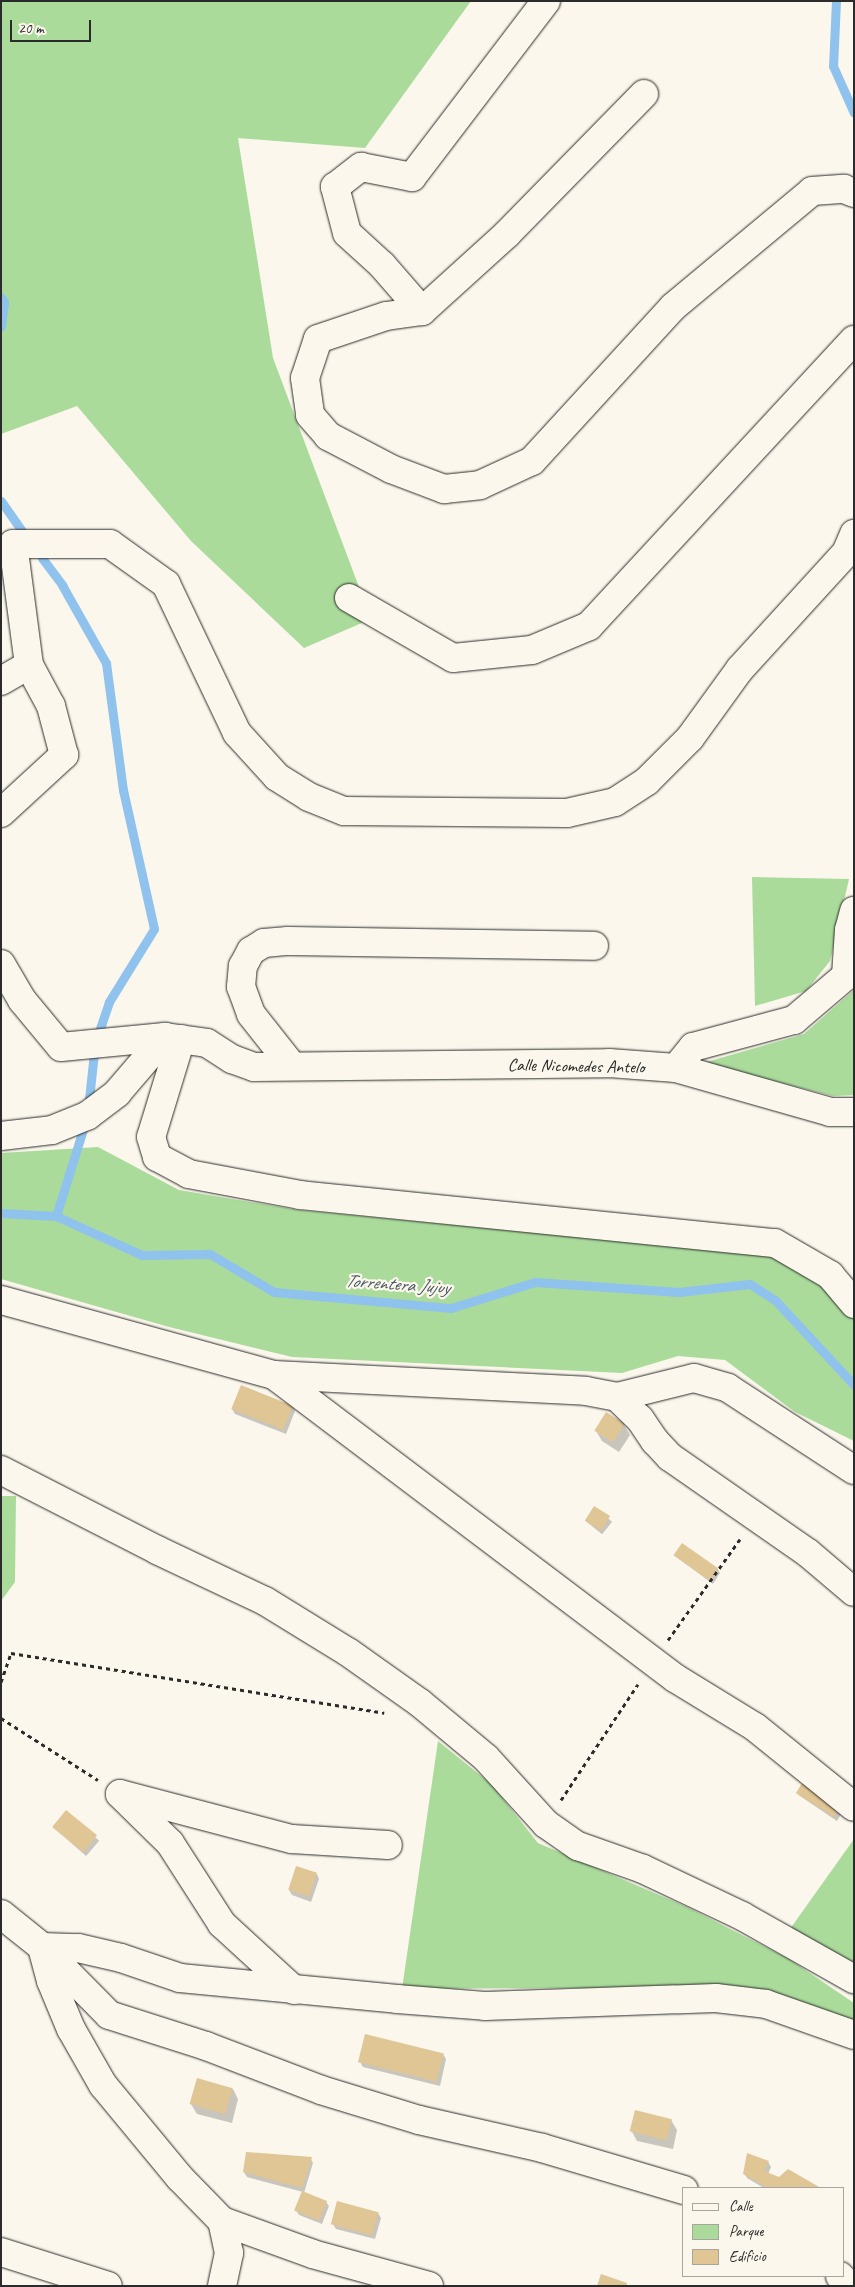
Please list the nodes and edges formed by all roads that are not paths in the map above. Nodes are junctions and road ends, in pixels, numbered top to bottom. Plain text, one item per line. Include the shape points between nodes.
1 (546, 1) edge
2 (644, 94) dead end
3 (854, 193) edge
4 (422, 311) junction
5 (854, 340) edge
6 (851, 550) edge
7 (348, 598) dead end
8 (29, 665) junction
9 (1, 681) edge
10 (1, 813) edge
11 (854, 912) edge
12 (594, 946) dead end
13 (1, 964) edge
14 (850, 972) edge
15 (173, 1038) junction
16 (292, 1066) junction
17 (676, 1068) junction
18 (842, 1112) edge
19 (854, 1128) edge
20 (1, 1136) edge
21 (1, 1300) edge
22 (854, 1304) edge
23 (274, 1375) junction
24 (617, 1397) junction
25 (1, 1470) edge
26 (854, 1470) edge
27 (854, 1592) edge
28 (854, 1807) edge
29 (388, 1845) dead end
30 (1, 1914) edge
31 (42, 1947) junction
32 (854, 1978) edge
33 (294, 1990) junction
34 (854, 2035) edge
35 (682, 2189) edge
36 (222, 2221) junction
37 (1, 2252) edge
38 (108, 2286) edge
39 (222, 2286) edge
40 (429, 2286) edge

1 - 4 street via 412,177 361,167 335,187 347,233 382,265
2 - 4 street via 507,234
3 - 4 street via 844,189 812,191 673,307 532,461 480,485 444,489 391,469 328,436 310,414 305,378 318,339 386,316
5 - 7 street via 589,626 532,650 453,658
6 - 8 street via 740,668 690,738 647,781 615,802 568,813 344,812 309,797 277,776 237,732 166,584 110,544 13,544
8 - 9 street
8 - 10 street via 51,706 64,756
11 - 14 street via 849,930
12 - 16 street via 264,943 251,952 243,966 241,987 251,1014
13 - 15 street, Calle Nicomedes Antelo via 22,1000 62,1047
14 - 17 street via 794,1020 693,1047
15 - 16 street, Calle Nicomedes Antelo via 207,1043 232,1059 254,1067
15 - 20 street via 117,1093 87,1116 52,1130
15 - 22 street via 151,1137 157,1157 189,1174 300,1195 775,1243 830,1275
16 - 17 street, Calle Nicomedes Antelo via 609,1063
17 - 18 street, Calle Nicomedes Antelo
18 - 19 street, Calle Nicomedes Antelo
21 - 23 street
23 - 24 street via 586,1391
23 - 28 street via 675,1678 755,1727
24 - 26 street via 694,1378 728,1388
24 - 27 street via 640,1418 654,1441 670,1457 808,1553
25 - 32 street via 157,1550 265,1600 348,1652 420,1703 486,1758 546,1824 578,1846 643,1869 742,1916
29 - 33 street via 292,1838 120,1794 170,1843 222,1924
30 - 31 street
31 - 33 street via 78,1948 121,1958 180,1978
31 - 35 street via 108,2015 374,2106 542,2148
31 - 36 street via 51,1981 71,2029 103,2085 180,2178
33 - 34 street via 485,2006 716,1998 766,2004
36 - 39 street via 229,2253
36 - 40 street via 313,2254
37 - 38 street

